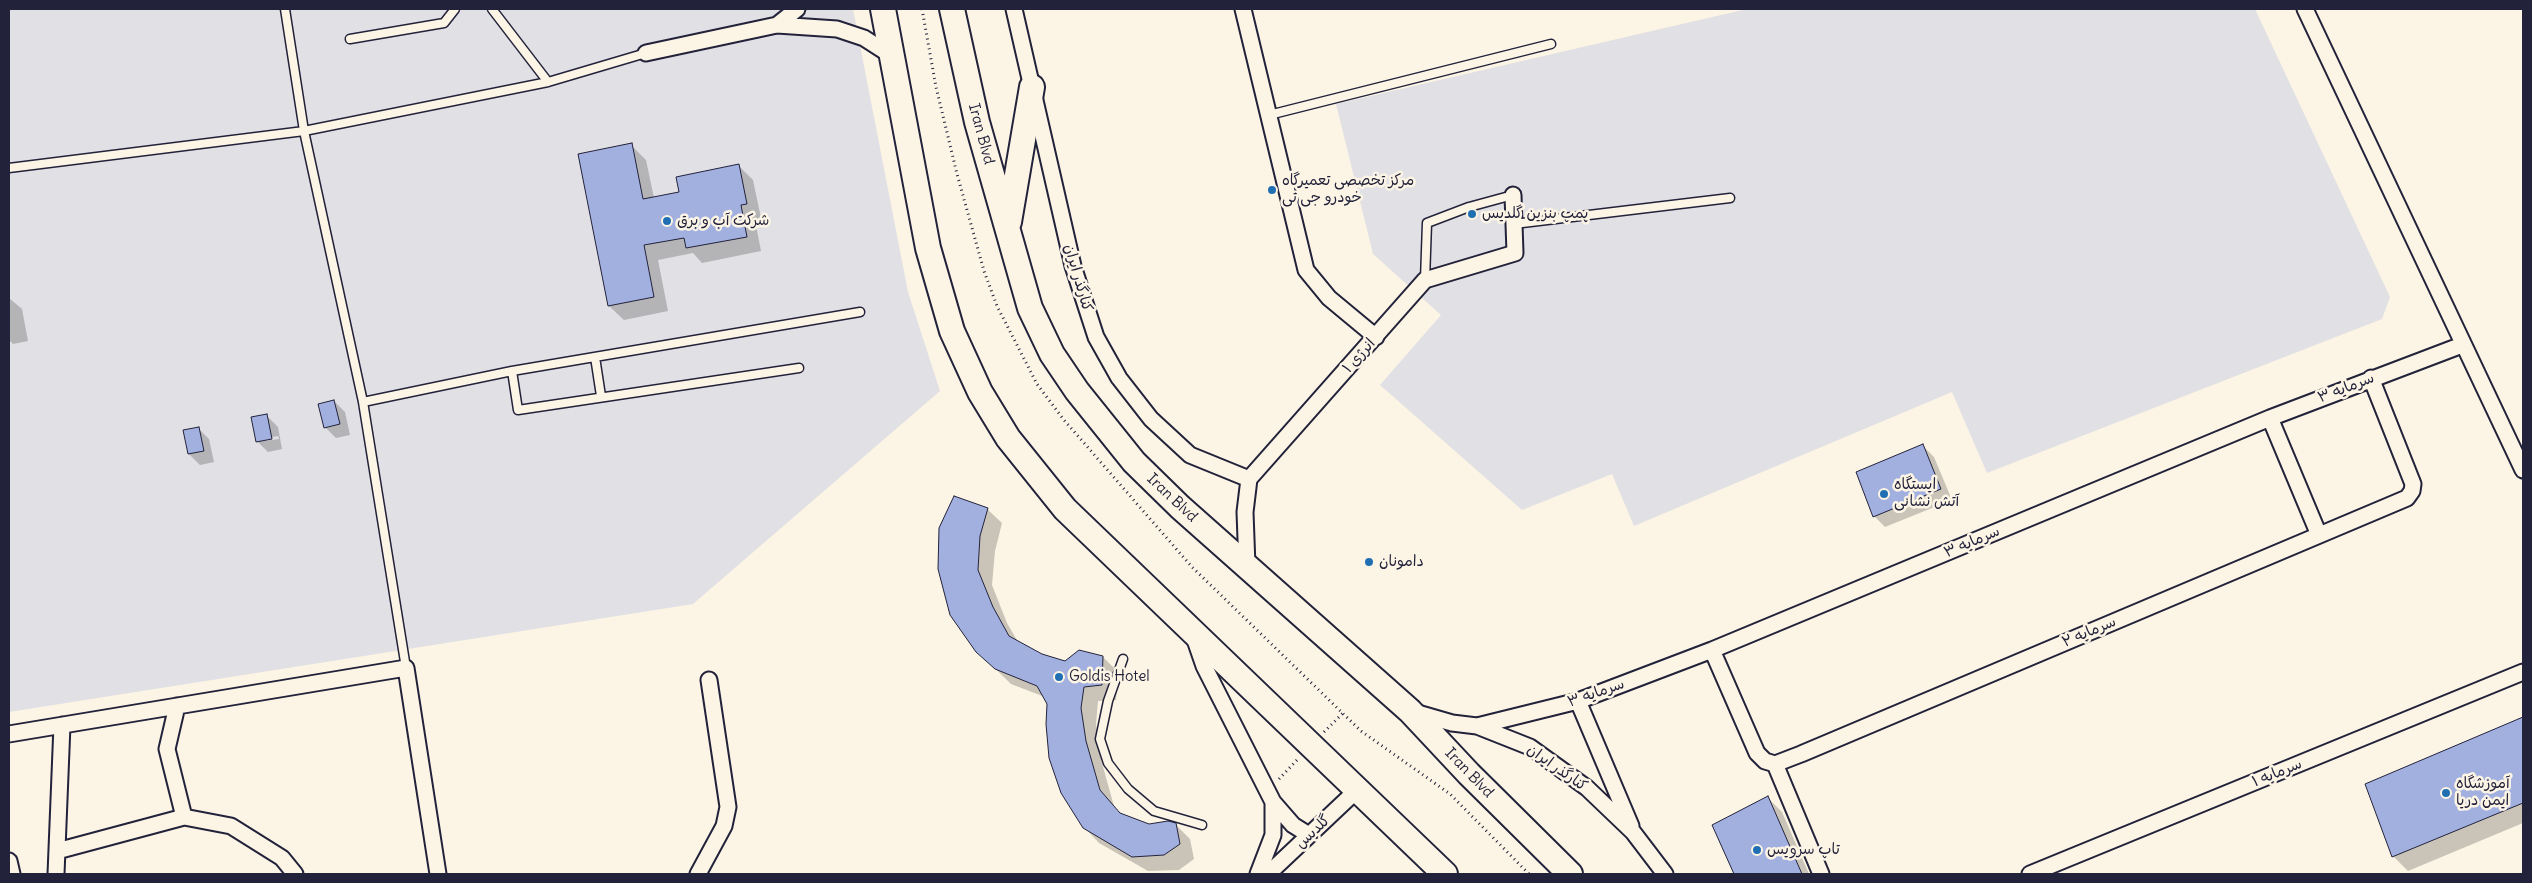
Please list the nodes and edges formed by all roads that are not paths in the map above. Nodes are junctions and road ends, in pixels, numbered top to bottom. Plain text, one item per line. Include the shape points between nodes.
1 (284, 9) edge
2 (455, 9) edge
3 (492, 9) edge
4 (797, 9) edge
5 (883, 9) edge
6 (952, 9) edge
7 (1014, 9) edge
8 (1243, 9) edge
9 (2304, 9) edge
10 (777, 25) junction
11 (350, 39) dead end
12 (1551, 44) dead end
13 (646, 53) joint
14 (892, 56) junction
15 (548, 82) junction
16 (1032, 87) junction
17 (1268, 115) junction
18 (304, 131) junction
19 (9, 168) edge
20 (1513, 195) joint
21 (1730, 198) dead end
22 (1514, 224) junction
23 (1008, 229) junction
24 (1425, 280) junction
25 (860, 312) dead end
26 (1376, 337) junction
27 (2462, 345) junction
28 (595, 357) junction
29 (798, 368) dead end
30 (512, 371) junction
31 (2372, 378) junction
32 (601, 396) junction
33 (363, 402) junction
34 (2270, 418) junction
35 (2523, 470) edge
36 (1249, 479) junction
37 (2319, 535) junction
38 (1247, 566) junction
39 (1191, 629) junction
40 (1712, 650) junction
41 (1123, 659) dead end
42 (406, 668) junction
43 (2523, 672) edge
44 (709, 680) dead end
45 (1578, 701) junction
46 (178, 706) junction
47 (1410, 711) junction
48 (62, 725) junction
49 (1477, 726) junction
50 (9, 734) edge
51 (1775, 764) junction
52 (1358, 790) junction
53 (1273, 802) junction
54 (184, 817) junction
55 (1202, 825) dead end
56 (1634, 832) junction
57 (1309, 835) junction
58 (57, 851) junction
59 (1423, 853) junction
60 (9, 861) edge
61 (12, 874) edge
62 (56, 874) edge
63 (295, 874) edge
64 (438, 874) edge
65 (698, 874) edge
66 (1258, 874) edge
67 (1268, 874) edge
68 (1436, 874) edge
69 (1445, 874) edge
70 (1570, 874) edge
71 (1665, 874) edge
72 (1822, 874) edge
73 (2030, 874) edge

1 - 18 lane
2 - 11 lane via 444,23
3 - 15 lane
4 - 10 street
5 - 14 main road
6 - 23 main road, Iran Blvd via 977,122
7 - 16 street, کنارگذر ایران
8 - 17 street
9 - 27 street
10 - 13 street
10 - 14 street via 836,29 864,38
12 - 17 lane
13 - 15 lane
14 - 39 main road via 928,248 952,331 980,392 1008,438 1065,509
15 - 18 lane
16 - 23 main road
16 - 36 street, کنارگذر ایران via 1073,266 1096,337 1119,378 1151,419 1190,455
17 - 26 street via 1306,270 1329,298
18 - 19 lane
18 - 33 lane
20 - 22 street
20 - 24 lane via 1427,223
21 - 22 lane
22 - 24 street via 1515,253
23 - 38 main road, Iran Blvd via 1030,308 1052,354 1077,391 1134,462
24 - 26 street, انرژی ۱
25 - 28 lane
26 - 36 street, انرژی ۱
27 - 31 street, سرمایه ۳
27 - 35 street
28 - 30 lane
28 - 32 lane
29 - 32 lane
30 - 32 lane via 518,410
30 - 33 lane
31 - 34 street, سرمایه ۳
31 - 37 street, سرمایه ۲ via 2413,484 2412,491 2407,498
33 - 42 lane
34 - 37 street
34 - 40 street, سرمایه ۳
36 - 38 street via 1245,512
37 - 51 street, سرمایه ۲
38 - 47 main road, Iran Blvd
39 - 52 main road
39 - 53 street via 1204,666
40 - 45 street, سرمایه ۳
40 - 51 street via 1751,742 1765,761
41 - 55 lane via 1108,701 1100,739 1108,763 1128,789 1154,811
42 - 46 street
42 - 64 street
43 - 73 street, سرمایه ۱
44 - 65 street via 728,806 724,826
45 - 49 street, سرمایه ۳
45 - 56 street, کنارگذر ایران
46 - 48 street
46 - 54 street via 167,749
47 - 49 street, کنارگذر ایران via 1452,723
47 - 70 main road, Iran Blvd
48 - 50 street
48 - 58 street
49 - 56 street, کنارگذر ایران via 1530,747 1587,788
51 - 72 street
52 - 57 street, گلدیس
52 - 59 main road
53 - 57 street via 1293,825
53 - 66 street via 1273,835
54 - 58 street
54 - 63 street via 231,826 282,858
56 - 71 street, کنارگذر ایران
57 - 67 street, گلدیس
58 - 62 street
59 - 68 street
59 - 69 main road
60 - 61 street

